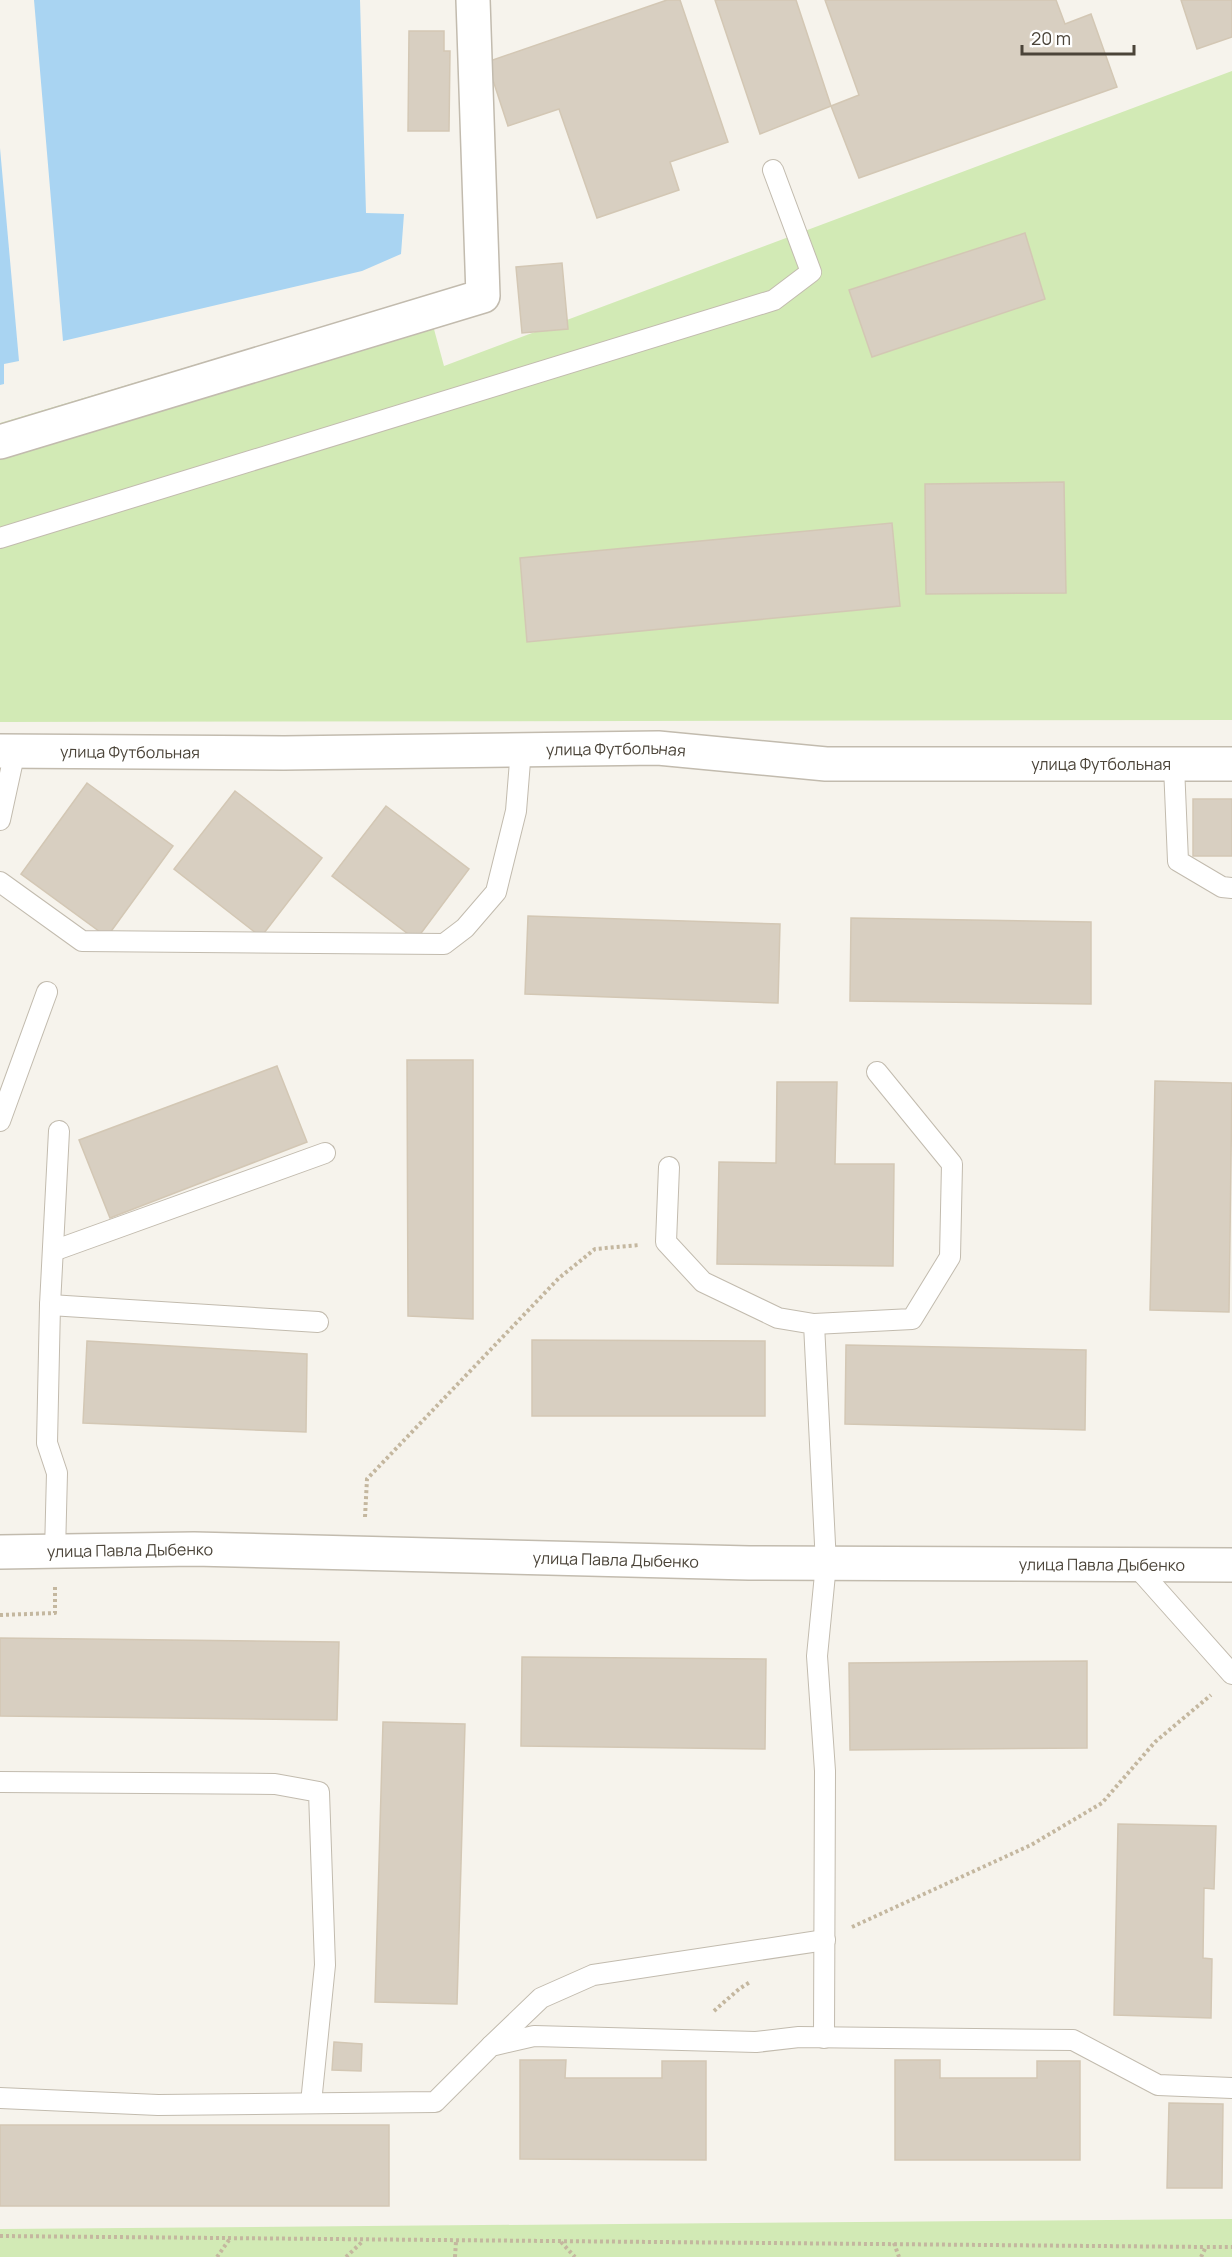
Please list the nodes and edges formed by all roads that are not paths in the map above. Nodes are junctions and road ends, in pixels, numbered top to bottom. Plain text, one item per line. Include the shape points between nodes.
1 (473, 0) edge
2 (773, 170) dead end
3 (0, 442) edge
4 (0, 538) edge
5 (521, 749) junction
6 (7, 751) edge
7 (1232, 764) edge
8 (1174, 766) junction
9 (0, 820) edge
10 (0, 882) edge
11 (1232, 888) edge
12 (47, 992) dead end
13 (877, 1072) dead end
14 (0, 1121) edge
15 (59, 1131) dead end
16 (325, 1153) dead end
17 (669, 1167) dead end
18 (53, 1251) junction
19 (50, 1305) junction
20 (318, 1322) dead end
21 (814, 1324) junction
22 (0, 1552) edge
23 (55, 1552) junction
24 (826, 1564) junction
25 (1135, 1565) junction
26 (1232, 1565) edge
27 (1232, 1674) edge
28 (0, 1782) edge
29 (825, 1940) junction
30 (824, 2038) junction
31 (491, 2046) junction
32 (1232, 2088) edge
33 (0, 2098) edge
34 (311, 2103) junction

1 - 3 street via 483,296
2 - 4 lane via 811,272 774,300
5 - 6 street, улица Футбольная via 284,753
5 - 8 street, улица Футбольная via 658,748 826,764
5 - 10 lane via 516,811 496,892 465,928 444,944 82,941
6 - 9 lane
7 - 8 street, улица Футбольная
8 - 11 lane via 1178,861 1222,887
12 - 14 lane
13 - 21 lane via 952,1164 950,1257 912,1319
15 - 18 lane
16 - 18 lane
17 - 21 lane via 666,1242 703,1282 778,1318
18 - 19 lane
19 - 20 lane
19 - 23 lane via 47,1443 57,1473
21 - 24 lane
22 - 23 street, улица Павла Дыбенко
23 - 24 street, улица Павла Дыбенко via 194,1549
24 - 25 street, улица Павла Дыбенко
24 - 29 lane via 817,1656 825,1771
25 - 26 street, улица Павла Дыбенко
25 - 27 lane
28 - 34 lane via 275,1784 319,1792 325,1965
29 - 30 lane
29 - 31 lane via 593,1975 541,1998
30 - 31 lane via 756,2042 534,2036
30 - 32 lane via 1073,2040 1158,2085
31 - 34 lane via 435,2102
33 - 34 lane via 158,2105

